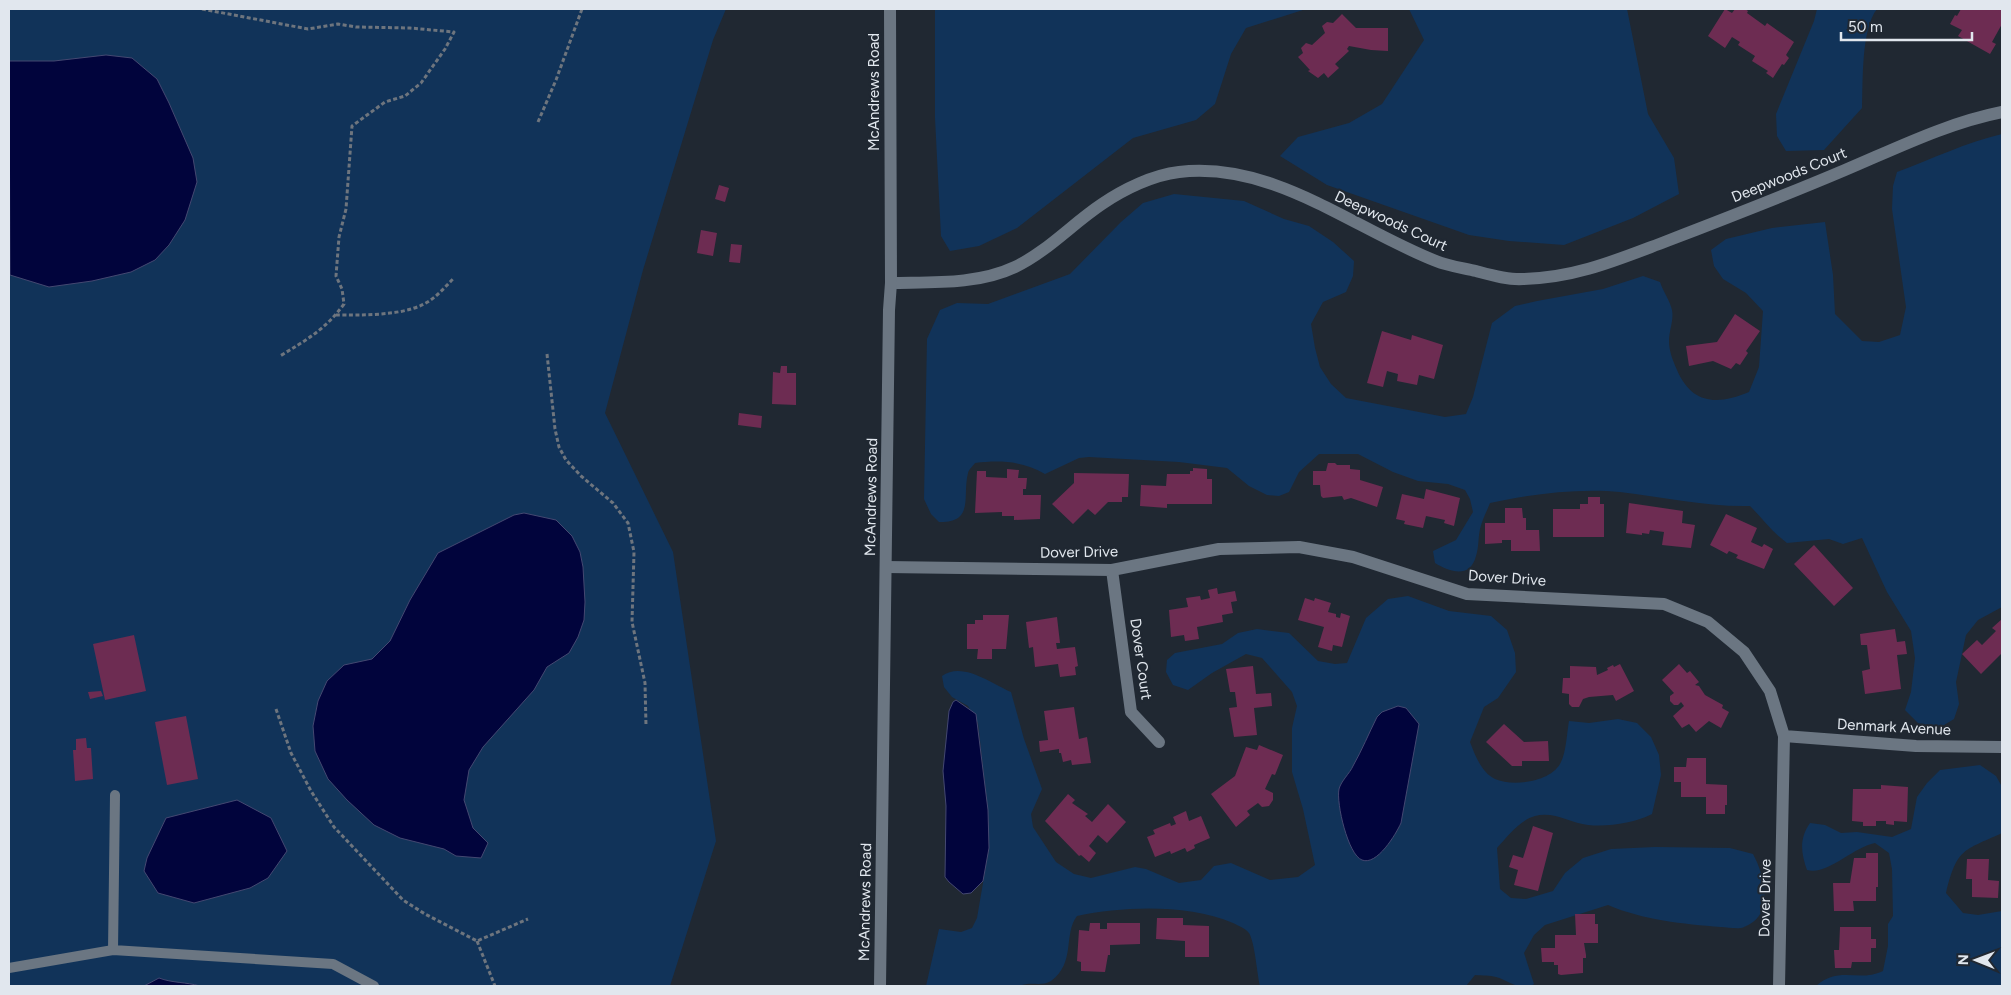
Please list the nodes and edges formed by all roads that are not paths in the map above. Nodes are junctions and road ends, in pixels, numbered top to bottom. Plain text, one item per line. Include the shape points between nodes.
1 (890, 9) edge
2 (2002, 112) edge
3 (891, 283) junction
4 (886, 567) junction
5 (1112, 570) junction
6 (1784, 736) junction
7 (1158, 742) dead end
8 (2002, 748) edge
9 (115, 795) dead end
10 (112, 950) junction
11 (9, 968) edge
12 (374, 986) edge
13 (880, 986) edge
14 (1779, 986) edge

1 - 3 street, McAndrews Road
2 - 3 street, Deepwoods Court via 1942,129 1770,202 1592,269 1557,278 1519,280 1437,262 1294,193 1254,177 1219,171 1177,172 1140,183 1102,204 1059,239 1014,267 977,278
3 - 4 street, McAndrews Road
4 - 5 street, Dover Drive
4 - 13 street, McAndrews Road
5 - 6 street, Dover Drive via 1219,549 1299,547 1353,557 1467,594 1664,604 1708,622 1744,652 1770,691
5 - 7 street, Dover Court via 1131,712
6 - 8 street, Denmark Avenue via 1916,746
6 - 14 street, Dover Drive
9 - 10 lane
10 - 11 lane
10 - 12 lane via 333,964

